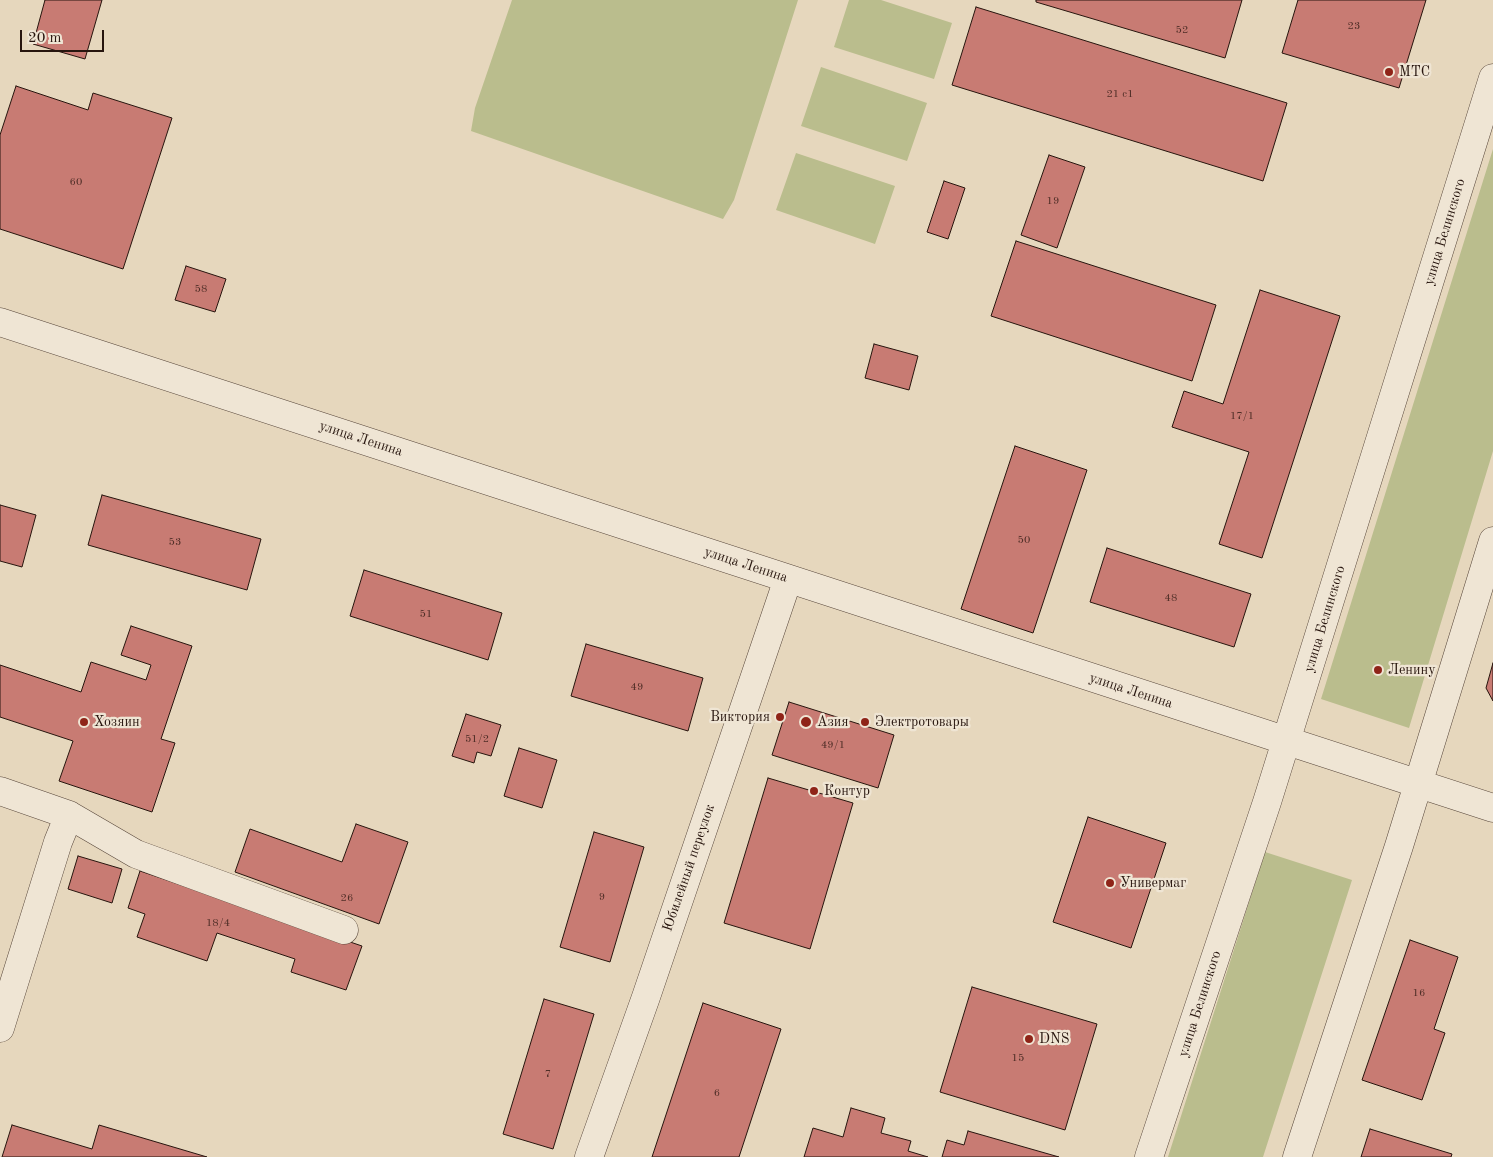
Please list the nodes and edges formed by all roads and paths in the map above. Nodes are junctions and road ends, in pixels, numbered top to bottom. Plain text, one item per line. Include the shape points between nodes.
1 (1493, 78) edge
2 (0, 322) edge
3 (1493, 541) edge
4 (788, 579) junction
5 (1286, 741) junction
6 (1418, 784) junction
7 (0, 790) edge
8 (1493, 808) edge
9 (69, 815) junction
10 (344, 930) dead end
11 (0, 1028) edge
12 (589, 1157) edge
13 (1149, 1157) edge
14 (1297, 1157) edge

1 - 5 street, улица Белинского
2 - 4 street, улица Ленина
3 - 6 street
4 - 5 street, улица Ленина
4 - 12 street, Юбилейный переулок
5 - 6 street, улица Ленина
5 - 13 street, улица Белинского
6 - 8 street, улица Ленина
6 - 14 street
7 - 9 street
9 - 10 street via 136,854
9 - 11 street

